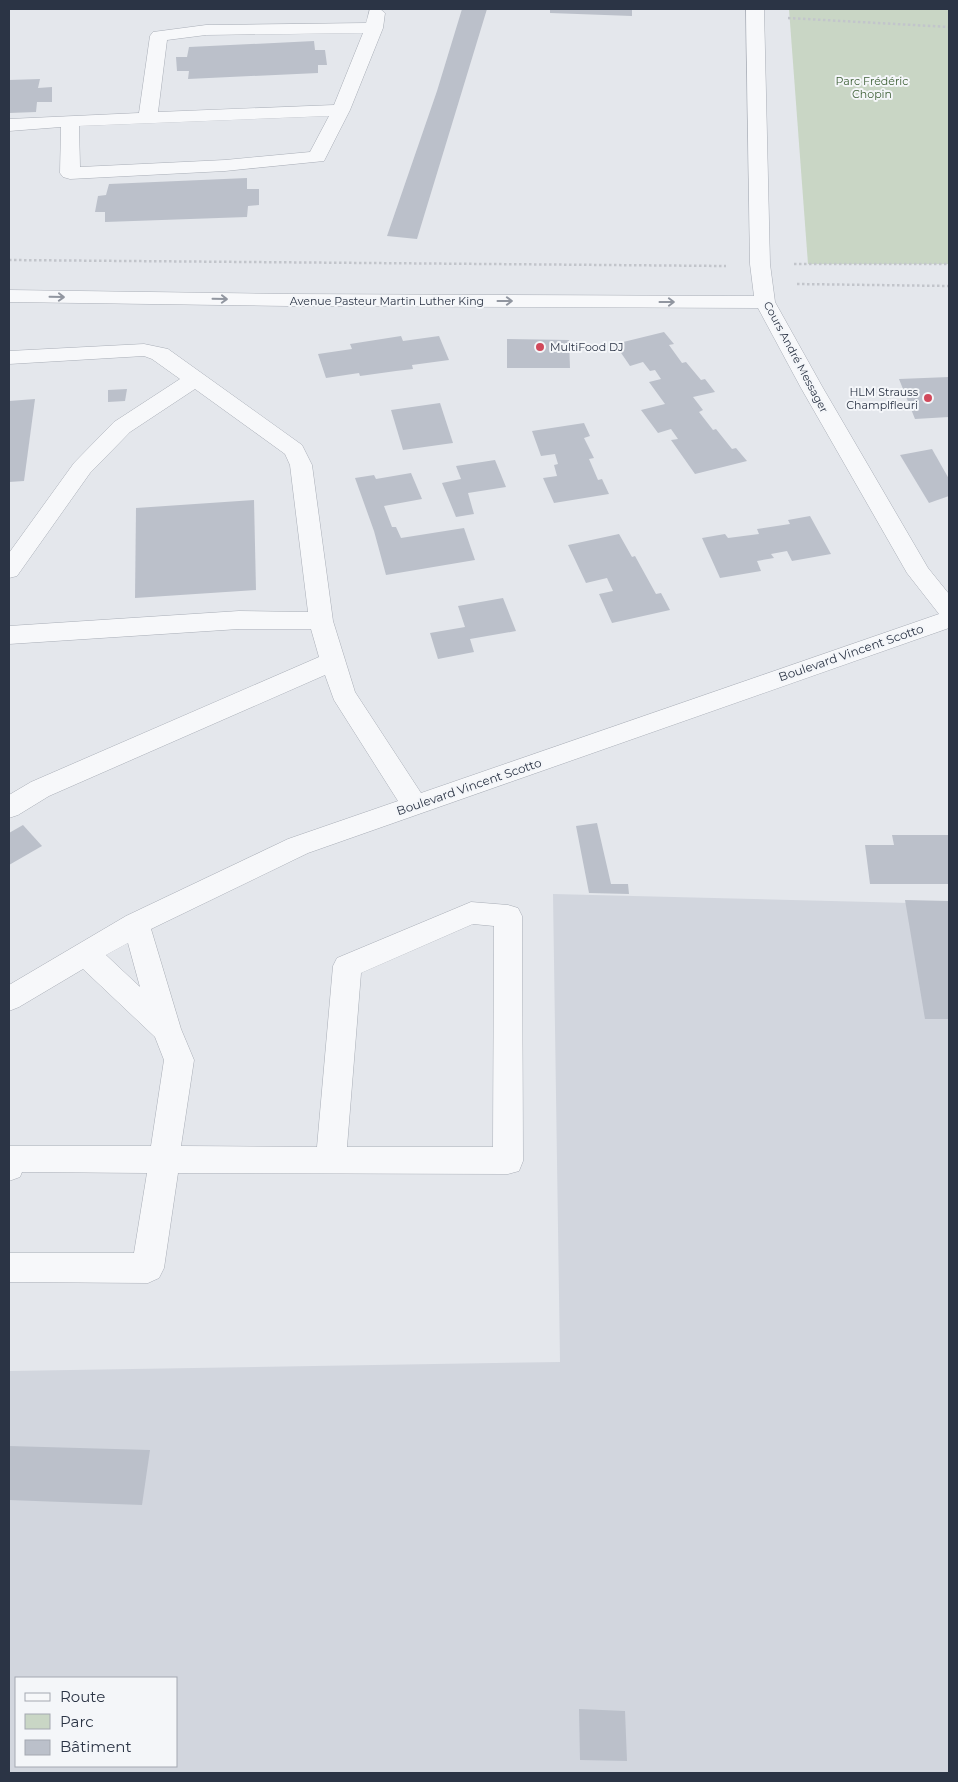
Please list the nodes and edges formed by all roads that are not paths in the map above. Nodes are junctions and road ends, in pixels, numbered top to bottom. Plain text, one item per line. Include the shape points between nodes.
1 (376, 9) edge
2 (755, 13) edge
3 (374, 28) junction
4 (341, 110) junction
5 (148, 118) junction
6 (70, 121) junction
7 (9, 125) edge
8 (9, 296) edge
9 (765, 302) junction
10 (9, 357) edge
11 (195, 379) junction
12 (9, 570) edge
13 (949, 610) edge
14 (949, 619) edge
15 (321, 621) junction
16 (9, 635) edge
17 (333, 661) junction
18 (415, 805) junction
19 (9, 808) edge
20 (136, 924) junction
21 (86, 954) junction
22 (9, 999) edge
23 (167, 1030) junction
24 (164, 1160) junction
25 (331, 1161) junction
26 (9, 1168) edge
27 (9, 1268) edge

1 - 3 street
2 - 9 street, Cours André Messager via 760,264
3 - 4 street
3 - 5 street via 206,30 159,36
4 - 5 street
4 - 6 street via 317,157 200,168 70,173
5 - 6 street
6 - 7 street
8 -> 9 street, Avenue Pasteur Martin Luther King
9 - 13 street, Cours André Messager via 919,573
10 - 11 street via 144,350 160,354
11 - 12 street via 122,427 82,468
11 - 15 street via 294,450 301,465
14 - 18 street, Boulevard Vincent Scotto
15 - 16 street via 239,620
15 - 17 street
17 - 18 street via 343,694
17 - 19 street via 40,789
18 - 20 street, Boulevard Vincent Scotto via 298,846
20 - 21 street, Boulevard Vincent Scotto
20 - 23 street
21 - 22 street, Boulevard Vincent Scotto
21 - 23 street
23 - 24 street via 180,1060
24 - 25 street
24 - 26 street via 10,1160
24 - 27 street via 148,1268
25 - 25 street via 508,1162 508,916 471,913 347,966

